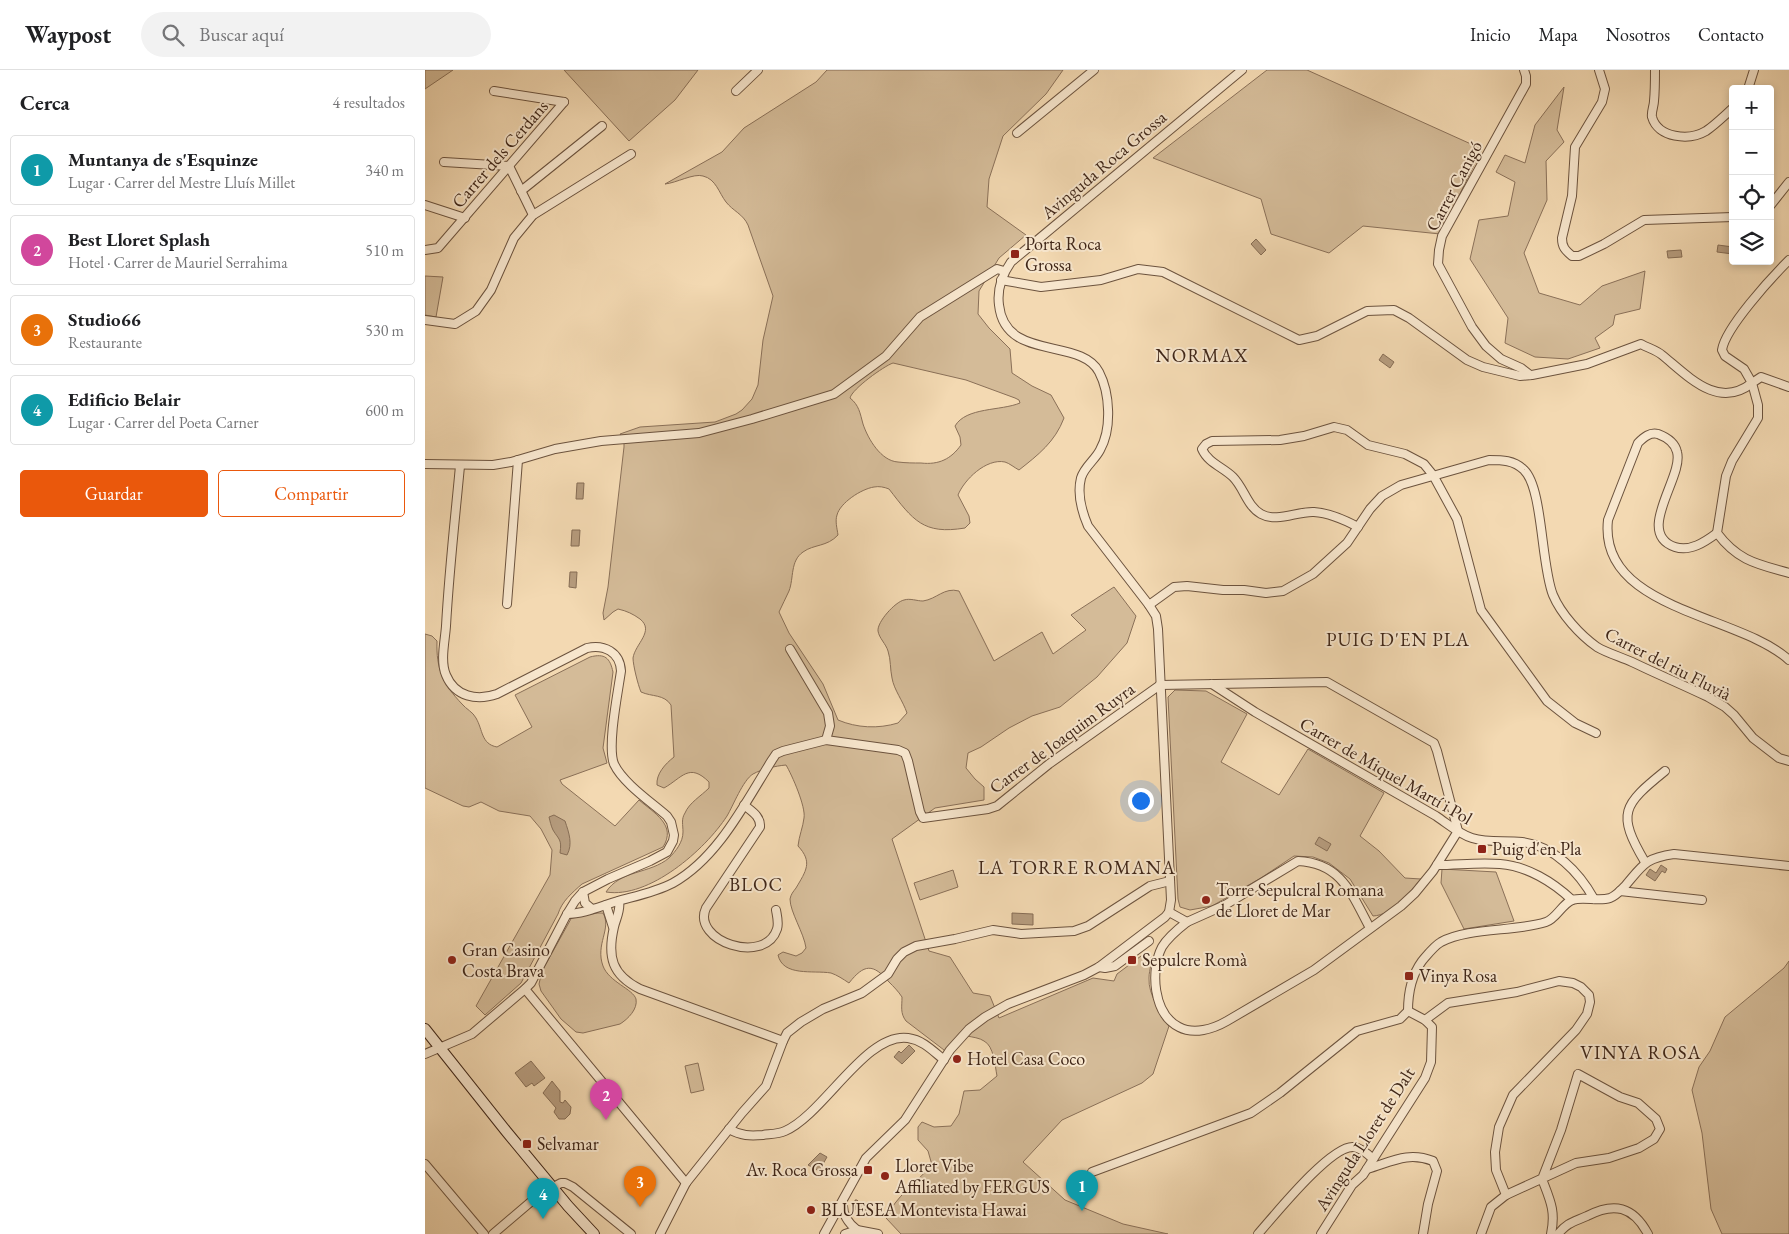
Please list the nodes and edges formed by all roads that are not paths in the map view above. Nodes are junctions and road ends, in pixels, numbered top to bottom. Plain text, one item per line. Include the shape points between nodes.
1 (758, 70) edge
2 (1094, 70) edge
3 (1242, 70) edge
4 (1524, 70) edge
5 (1599, 70) edge
6 (1655, 70) edge
7 (1754, 70) edge
8 (1749, 85) edge
9 (736, 91) dead end
10 (494, 92) dead end
11 (1729, 111) edge
12 (602, 126) dead end
13 (1017, 134) dead end
14 (631, 154) dead end
15 (444, 162) dead end
16 (509, 166) junction
17 (1789, 182) edge
18 (521, 191) junction
19 (1774, 201) edge
20 (425, 205) edge
21 (533, 215) junction
22 (1729, 217) edge
23 (465, 218) junction
24 (425, 250) edge
25 (1789, 260) edge
26 (1004, 271) junction
27 (1001, 280) junction
28 (425, 320) edge
29 (1530, 375) junction
30 (1752, 383) junction
31 (1789, 387) edge
32 (518, 460) junction
33 (425, 464) edge
34 (460, 466) junction
35 (1433, 475) junction
36 (1358, 527) junction
37 (1717, 533) junction
38 (1789, 574) edge
39 (507, 604) dead end
40 (1149, 605) junction
41 (790, 649) dead end
42 (1789, 660) edge
43 (1211, 684) junction
44 (1160, 685) junction
45 (1596, 733) dead end
46 (826, 740) junction
47 (1789, 761) edge
48 (1665, 771) dead end
49 (744, 804) junction
50 (1458, 831) junction
51 (1645, 862) junction
52 (1437, 865) junction
53 (1789, 866) edge
54 (1170, 880) junction
55 (1620, 891) junction
56 (583, 892) junction
57 (1572, 900) junction
58 (1594, 900) junction
59 (1702, 900) dead end
60 (619, 901) junction
61 (606, 905) junction
62 (592, 909) junction
63 (569, 910) junction
64 (776, 910) dead end
65 (1169, 912) junction
66 (1187, 922) junction
67 (613, 928) junction
68 (1370, 928) junction
69 (1144, 934) junction
70 (1149, 941) junction
71 (1159, 954) junction
72 (1099, 967) junction
73 (525, 989) junction
74 (1408, 1011) junction
75 (1425, 1020) junction
76 (425, 1029) edge
77 (425, 1037) edge
78 (783, 1041) junction
79 (439, 1048) junction
80 (425, 1054) edge
81 (944, 1060) junction
82 (729, 1129) junction
83 (1373, 1158) junction
84 (425, 1164) edge
85 (1367, 1169) junction
86 (1092, 1172) dead end
87 (1542, 1179) junction
88 (686, 1184) junction
89 (552, 1186) junction
90 (1506, 1195) junction
91 (843, 1200) junction
92 (851, 1232) edge
93 (484, 1234) edge
94 (493, 1234) edge
95 (594, 1234) edge
96 (631, 1234) edge
97 (660, 1234) edge
98 (824, 1234) edge
99 (878, 1234) edge
100 (1258, 1234) edge
101 (1321, 1234) edge
102 (1423, 1234) edge
103 (1481, 1234) edge
104 (1551, 1234) edge
105 (1558, 1234) edge
106 (1648, 1234) edge

1 - 9 street
2 - 13 street
3 - 26 street, Avinguda Roca Grossa
4 - 29 street, Carrer Canigó via 1525,84 1442,236 1438,264 1486,346 1501,359
5 - 22 street via 1605,89 1603,102 1575,147 1572,196 1562,238 1562,245 1571,256 1579,256 1616,238 1644,220
6 - 11 street via 1651,115 1655,124 1665,132 1678,137 1705,132
7 - 8 street
10 - 16 street, Carrer dels Cerdans via 564,102
12 - 18 street
14 - 21 street
15 - 16 street
16 - 18 street
16 - 23 street, Carrer dels Cerdans
17 - 19 street
18 - 21 street
20 - 23 street
21 - 28 street via 514,238 491,290 476,311 455,324
23 - 24 street, Carrer dels Cerdans via 438,248
25 - 30 street via 1767,282 1723,343 1725,356 1744,369
26 - 27 street, Avinguda Roca Grossa
26 - 32 street via 997,269 920,317 886,356 834,394 699,432 601,441
27 - 29 street via 1041,287 1101,280 1138,269 1163,272 1299,340 1317,336 1367,311 1394,310 1467,360 1519,376
27 - 40 street, Avinguda Roca Grossa via 1000,313 1019,338 1030,344 1081,356 1098,371 1108,413 1107,428 1100,451 1081,479 1079,490 1083,515
29 - 30 street via 1587,364 1641,344 1660,354 1697,385 1710,390 1724,393 1742,391
30 - 31 street via 1761,377
30 - 37 street via 1758,418 1726,476
32 - 34 street
32 - 39 street
33 - 34 street
34 - 56 street via 443,663 452,686 463,694 486,698 587,648 607,648 619,661 621,671 612,746 614,763 626,780 667,816 673,828 673,842 667,852
35 - 36 street, Carrer del riu Fluvià via 1401,485 1382,496
35 - 36 street via 1424,464 1405,454 1368,445 1347,430 1334,427 1281,440 1212,441 1202,449 1209,460 1232,476 1261,514 1276,517 1314,512
35 - 45 street via 1457,519 1481,610 1547,701 1575,723
35 - 47 street, Carrer del riu Fluvià via 1489,460 1514,463 1525,471 1533,486 1553,595 1570,622 1598,647 1725,707 1753,738 1779,758
36 - 40 street, Carrer del riu Fluvià via 1347,543 1313,574 1283,591 1266,593 1174,587
37 - 38 street via 1740,556
37 - 42 street via 1688,548 1675,547 1664,540 1659,530 1659,516 1677,466 1678,453 1666,437 1655,433 1645,436 1638,443 1608,520 1606,533 1619,567 1634,583 1655,597 1772,646
40 - 44 street, Avinguda Roca Grossa via 1156,616 1158,629
41 - 46 street via 828,713 830,726
43 - 44 street
43 - 50 street, Carrer de Miquel Martí i Pol
43 - 50 street via 1327,682 1434,743
44 - 46 street, Carrer de Joaquim Ruyra via 1049,764 997,806 988,809 923,818 905,753
44 - 54 street, Avinguda Roca Grossa
46 - 49 street, Carrer de Joaquim Ruyra via 776,754
48 - 51 street via 1644,788 1628,809 1627,822
49 - 60 street, Carrer de Joaquim Ruyra via 717,846 681,878 663,888
49 - 64 street via 759,818 760,827 706,908 705,923 719,939 742,948 756,947 775,933 778,922
50 - 52 street
50 - 58 street, Carrer de Miquel Martí i Pol via 1480,840 1529,843 1545,850 1569,865 1586,884
51 - 53 street via 1674,854
51 - 55 street
52 - 57 street via 1501,864 1517,868 1554,884
52 - 68 street via 1415,893
54 - 65 street, Avinguda Roca Grossa
54 - 78 street via 1150,886 1088,926 1074,931 1021,934 993,930 916,946 900,956 883,979 862,993 823,1008 787,1033
55 - 58 street via 1612,898
55 - 59 street
56 - 62 street via 585,903
56 - 63 street
57 - 58 street
57 - 74 street via 1549,922 1457,936 1440,942 1424,959 1413,978 1408,994
60 - 61 street, Carrer de Joaquim Ruyra
60 - 67 street
61 - 62 street, Carrer de Joaquim Ruyra
61 - 67 street
62 - 63 street, Carrer de Joaquim Ruyra via 576,914
63 - 73 street
65 - 66 street
65 - 69 street
66 - 68 street via 1225,906 1298,861 1325,868 1342,880
66 - 71 street via 1167,939
67 - 78 street via 612,961 628,982
68 - 71 street via 1314,970 1223,1024 1202,1030 1179,1027 1164,1011 1155,985
69 - 70 street
69 - 72 street
70 - 71 street
70 - 72 street via 1115,966
72 - 81 street via 985,1017 962,1035
73 - 79 street via 476,1031
73 - 88 street
74 - 75 street
74 - 86 street via 1400,1019 1357,1031 1251,1113
75 - 83 street, Avinguda Lloret de Dalt via 1432,1027 1431,1062 1425,1078
75 - 90 street via 1448,1003 1517,992 1559,981 1573,983 1589,995 1587,1014 1577,1030 1513,1096 1499,1127 1496,1170
76 - 79 main road
77 - 79 main road
78 - 82 street via 766,1086
79 - 80 street
79 - 89 main road
81 - 82 street via 914,1039 891,1040 863,1058 810,1114 791,1128 775,1134 749,1136
81 - 91 street via 905,1120 866,1158
82 - 88 street
83 - 85 street, Avinguda Lloret de Dalt
83 - 100 street via 1353,1147 1344,1149 1319,1166
84 - 93 street
85 - 101 street, Avinguda Lloret de Dalt via 1352,1185
85 - 102 street via 1408,1157 1433,1161 1437,1170
87 - 87 street via 1578,1074 1620,1097 1638,1102 1657,1120 1660,1129 1654,1138 1639,1148 1576,1164
87 - 90 street
87 - 104 street via 1554,1219
88 - 97 street
89 - 94 street
89 - 95 main road
89 - 96 street via 561,1182 569,1185
90 - 103 street via 1491,1207
91 - 92 street
91 - 98 street
92 - 99 street
105 - 106 street via 1570,1222 1613,1208 1626,1210 1636,1217

